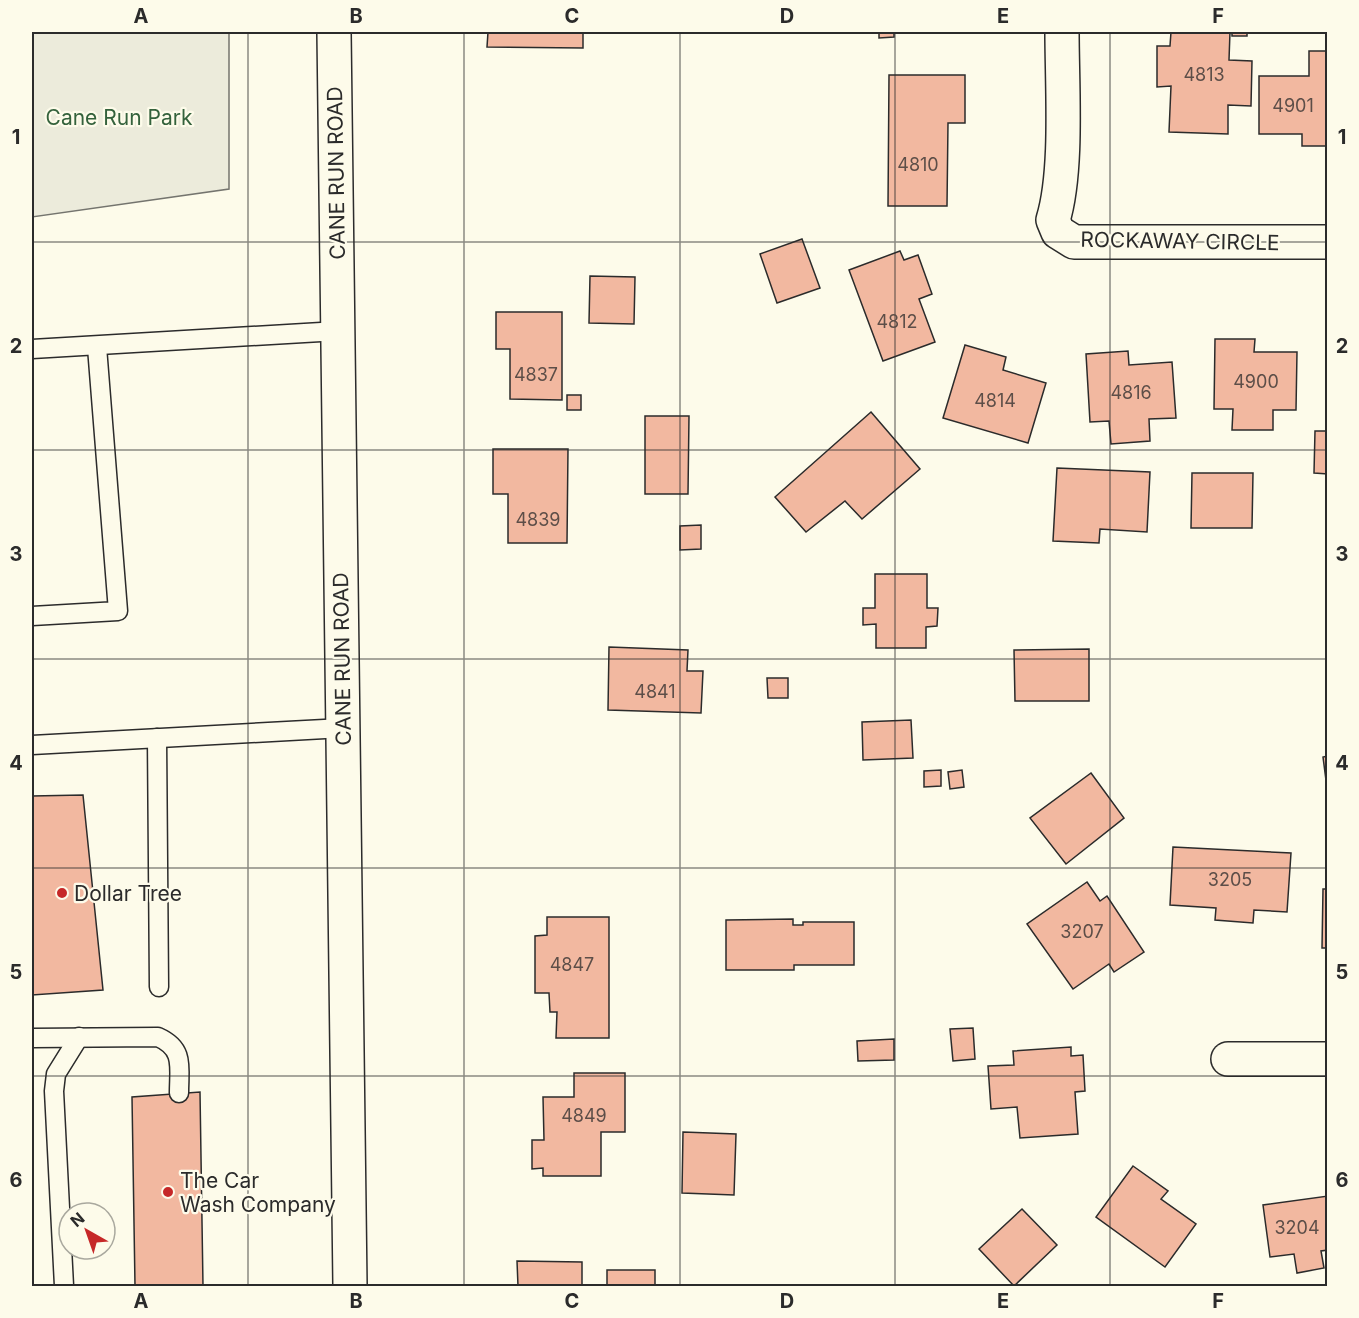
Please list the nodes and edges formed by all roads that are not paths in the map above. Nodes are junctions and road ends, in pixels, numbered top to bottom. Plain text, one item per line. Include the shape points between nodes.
1 (334, 32) edge
2 (1062, 32) edge
3 (1328, 242) edge
4 (338, 331) junction
5 (97, 347) junction
6 (32, 349) edge
7 (32, 616) edge
8 (343, 728) junction
9 (157, 738) junction
10 (32, 745) edge
11 (159, 987) dead end
12 (79, 1037) junction
13 (32, 1038) edge
14 (1228, 1059) dead end
15 (1328, 1059) edge
16 (179, 1093) dead end
17 (64, 1287) edge
18 (350, 1287) edge

1 - 4 main road, CANE RUN ROAD
2 - 3 main road, ROCKAWAY CIRCLE via 1061,157 1053,220 1058,232 1074,242
4 - 5 lane
4 - 8 main road, CANE RUN ROAD
5 - 6 lane
5 - 7 lane via 118,611
8 - 9 lane
8 - 18 main road, CANE RUN ROAD
9 - 10 lane
9 - 11 lane
12 - 13 lane
12 - 16 lane via 158,1037 171,1043 178,1054
12 - 17 lane via 56,1074 54,1091
14 - 15 main road

